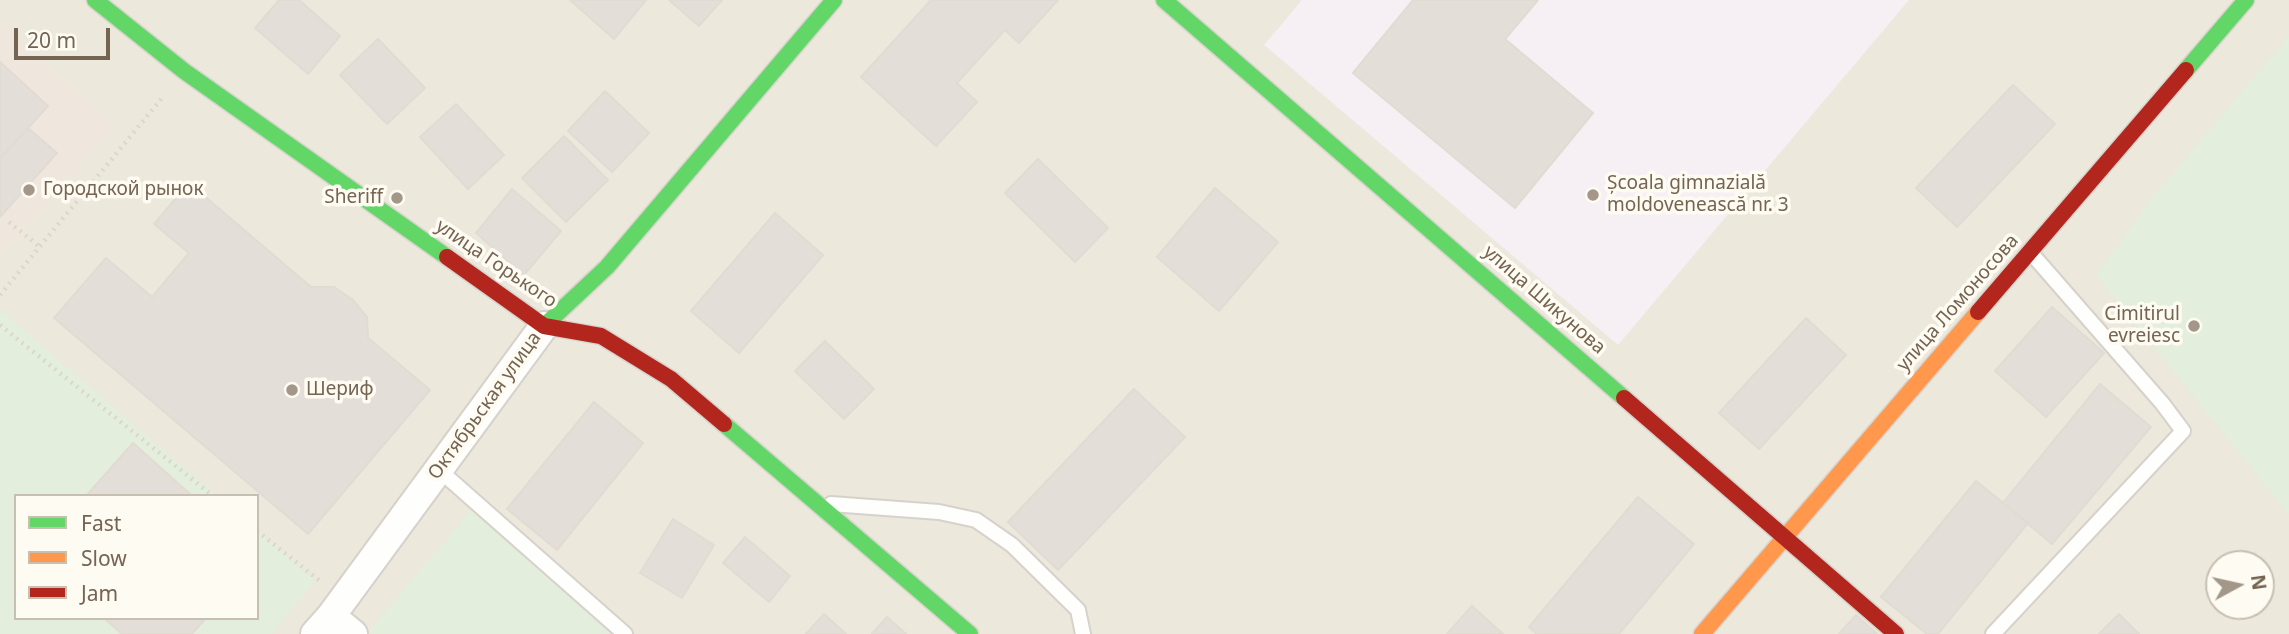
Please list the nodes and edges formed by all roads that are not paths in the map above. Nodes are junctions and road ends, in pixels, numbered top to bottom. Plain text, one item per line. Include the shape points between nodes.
1 (94, 0) edge
2 (834, 0) edge
3 (1164, 0) edge
4 (2246, 0) edge
5 (2030, 251) junction
6 (544, 326) junction
7 (438, 469) junction
8 (814, 502) junction
9 (1786, 537) junction
10 (330, 616) edge
11 (353, 634) edge
12 (625, 634) edge
13 (970, 634) edge
14 (1083, 634) edge
15 (1702, 634) edge
16 (1896, 634) edge
17 (1993, 634) edge

1 - 6 street, улица Горького via 184,71
2 - 6 street, Октябрьская улица via 607,267
3 - 9 street, улица Шикунова
4 - 5 street, улица Ломоносова
5 - 9 street, улица Ломоносова
5 - 17 lane via 2183,431
6 - 7 street, Октябрьская улица
6 - 8 street, улица Горького via 601,336 671,379
7 - 10 street, Октябрьская улица
7 - 12 lane
8 - 13 street, улица Горького
8 - 14 lane via 939,512 976,520 1012,545 1078,610
9 - 15 street, улица Ломоносова
9 - 16 street, улица Шикунова
10 - 11 street

